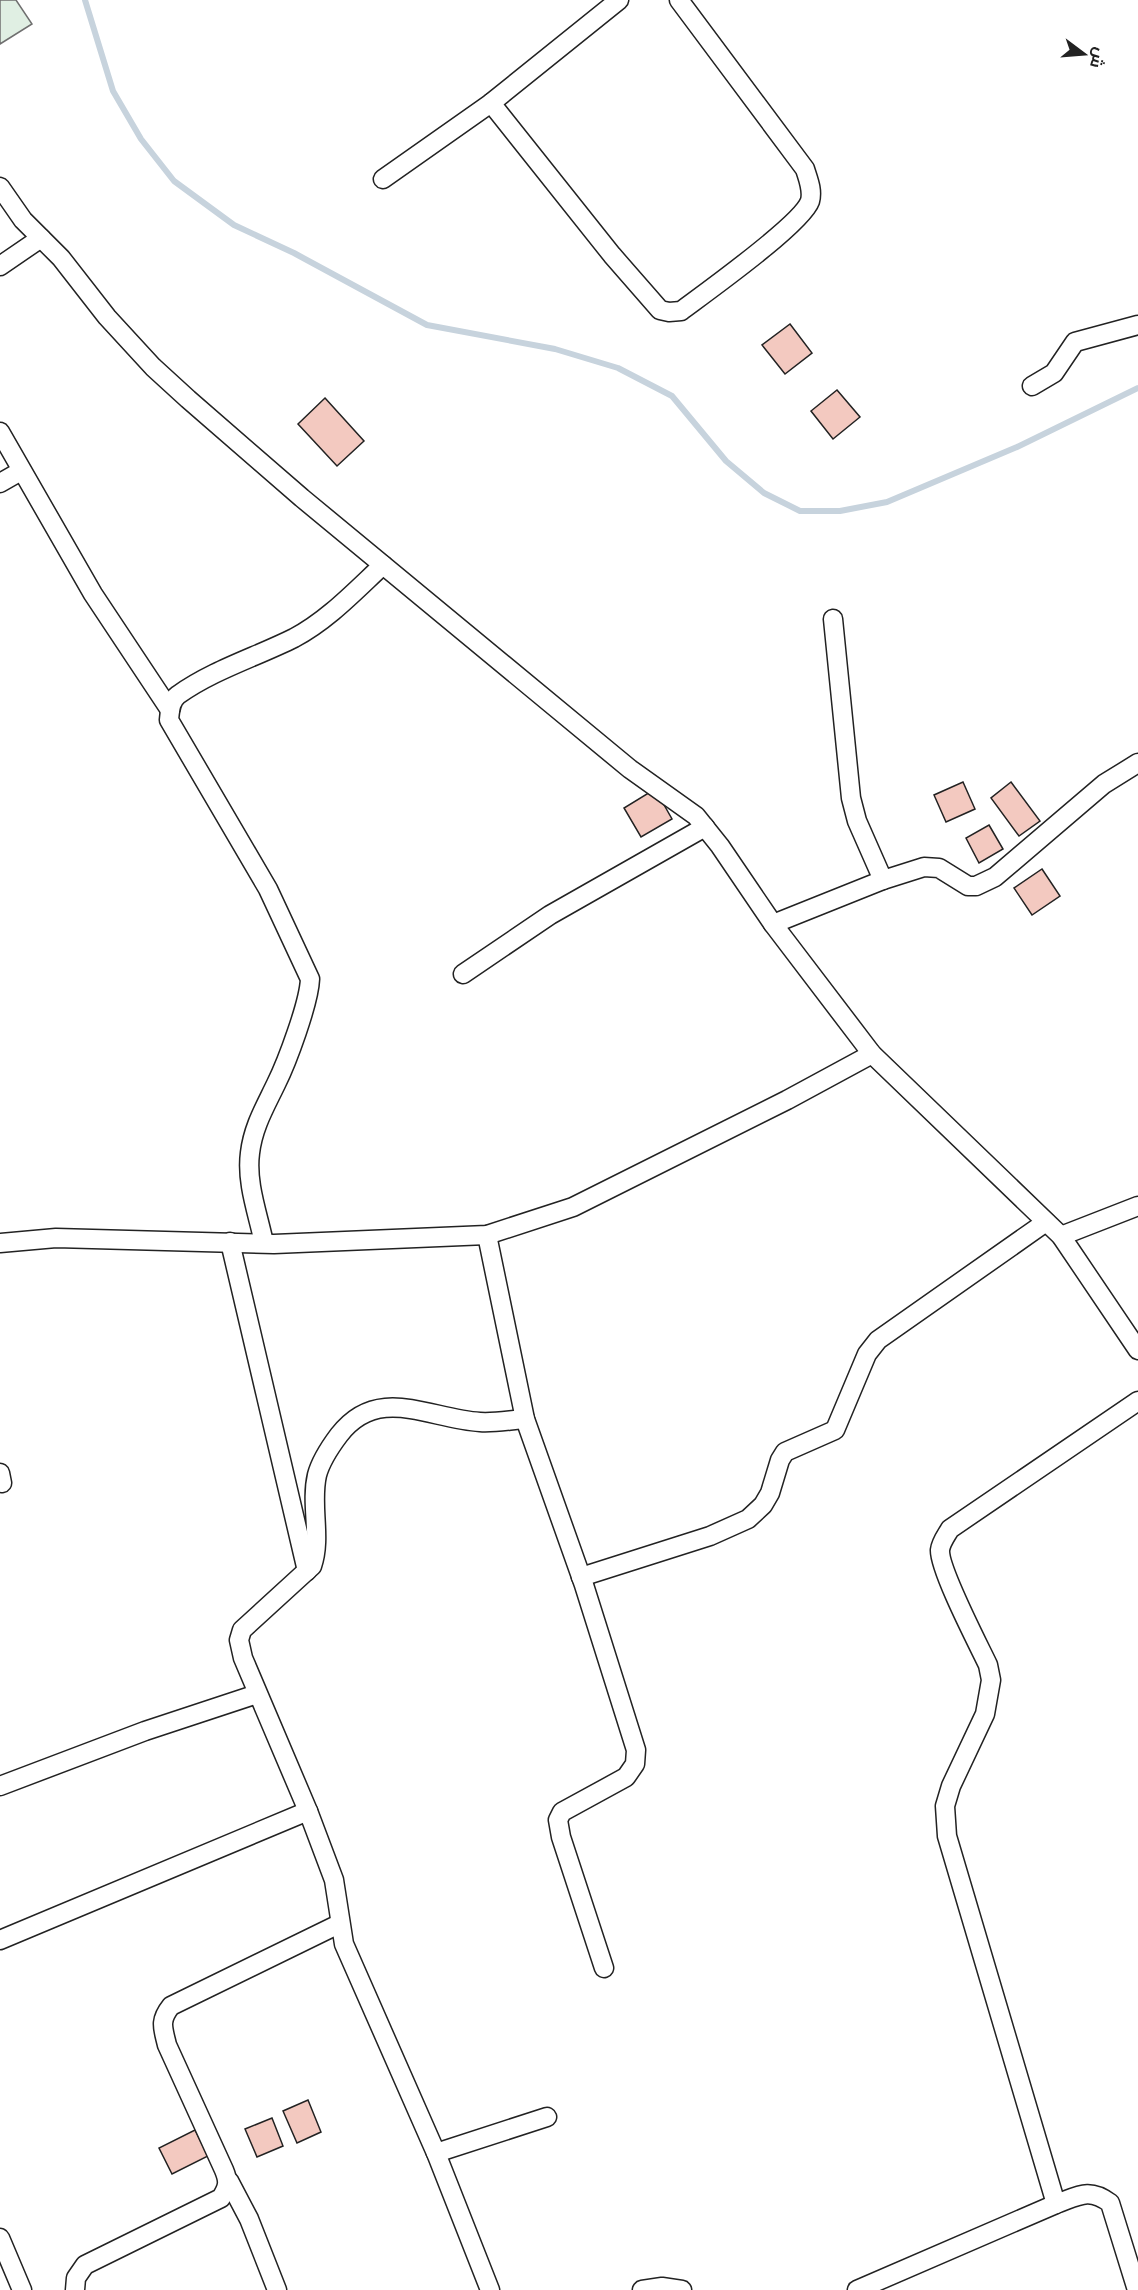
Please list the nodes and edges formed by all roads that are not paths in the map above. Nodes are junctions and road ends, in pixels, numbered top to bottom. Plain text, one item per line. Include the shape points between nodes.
1 (619, 0) edge
2 (679, 0) edge
3 (491, 103) junction
4 (383, 179) dead end
5 (0, 187) edge
6 (41, 237) junction
7 (0, 266) edge
8 (1138, 325) edge
9 (1032, 386) dead end
10 (0, 432) edge
11 (21, 471) junction
12 (0, 483) edge
13 (383, 565) junction
14 (833, 619) dead end
15 (170, 710) junction
16 (1138, 763) edge
17 (705, 827) junction
18 (882, 880) junction
19 (773, 924) junction
20 (463, 974) dead end
21 (872, 1054) junction
22 (1138, 1206) edge
23 (1046, 1222) junction
24 (487, 1234) junction
25 (1061, 1236) junction
26 (230, 1242) junction
27 (0, 1243) edge
28 (264, 1243) junction
29 (1138, 1350) edge
30 (1138, 1401) edge
31 (525, 1419) junction
32 (307, 1571) junction
33 (581, 1577) junction
34 (257, 1694) junction
35 (0, 1786) edge
36 (308, 1811) junction
37 (339, 1924) junction
38 (0, 1940) edge
39 (604, 1968) dead end
40 (547, 2117) dead end
41 (436, 2153) junction
42 (228, 2181) junction
43 (1056, 2204) junction
44 (0, 2238) edge
45 (22, 2290) edge
46 (75, 2290) edge
47 (277, 2290) edge
48 (490, 2290) edge
49 (642, 2290) edge
50 (682, 2290) edge
51 (857, 2290) edge
52 (1137, 2290) edge

1 - 3 street
2 - 3 street via 805,169 811,192 801,215 681,311 660,310
3 - 4 street
5 - 6 street via 23,220
6 - 7 street
6 - 13 street via 153,367
8 - 9 street via 1075,342 1054,373
10 - 11 street
11 - 12 street
11 - 15 street via 93,594
13 - 15 street via 315,625 177,696
13 - 17 street via 630,769 684,806
14 - 18 street via 851,798
15 - 28 street via 169,720 268,889 310,979 299,1023 277,1083 261,1112 250,1152 249,1177
16 - 18 street via 1104,784 995,877 976,886 968,886 939,868 924,867
17 - 19 street
17 - 20 street via 550,915
18 - 19 street
19 - 21 street
21 - 23 street
21 - 24 street via 573,1207
22 - 25 street
23 - 25 street
23 - 33 street via 878,1340 867,1354 835,1430 785,1452 770,1493 748,1519 710,1536
24 - 28 street
24 - 31 street
25 - 29 street
26 - 27 street via 56,1238
26 - 28 street
26 - 32 street
30 - 43 street via 950,1529 940,1552 991,1680 985,1714 945,1806 947,1836
31 - 32 street via 479,1422 414,1409 380,1407 364,1413 345,1427 329,1448 318,1474 314,1495 316,1555
31 - 33 street
32 - 34 street via 242,1630 239,1640
33 - 39 street via 636,1750 635,1764 626,1777 562,1812 558,1820
34 - 35 street
34 - 36 street
36 - 37 street via 334,1880
36 - 38 street
37 - 41 street via 344,1944
37 - 42 street via 171,2006 164,2015 162,2026 167,2045
40 - 41 street
41 - 48 street
42 - 46 street via 221,2198 85,2265 76,2278
42 - 47 street via 249,2219
43 - 51 street
43 - 52 street via 1089,2193 1110,2203
44 - 45 street
49 - 50 street

